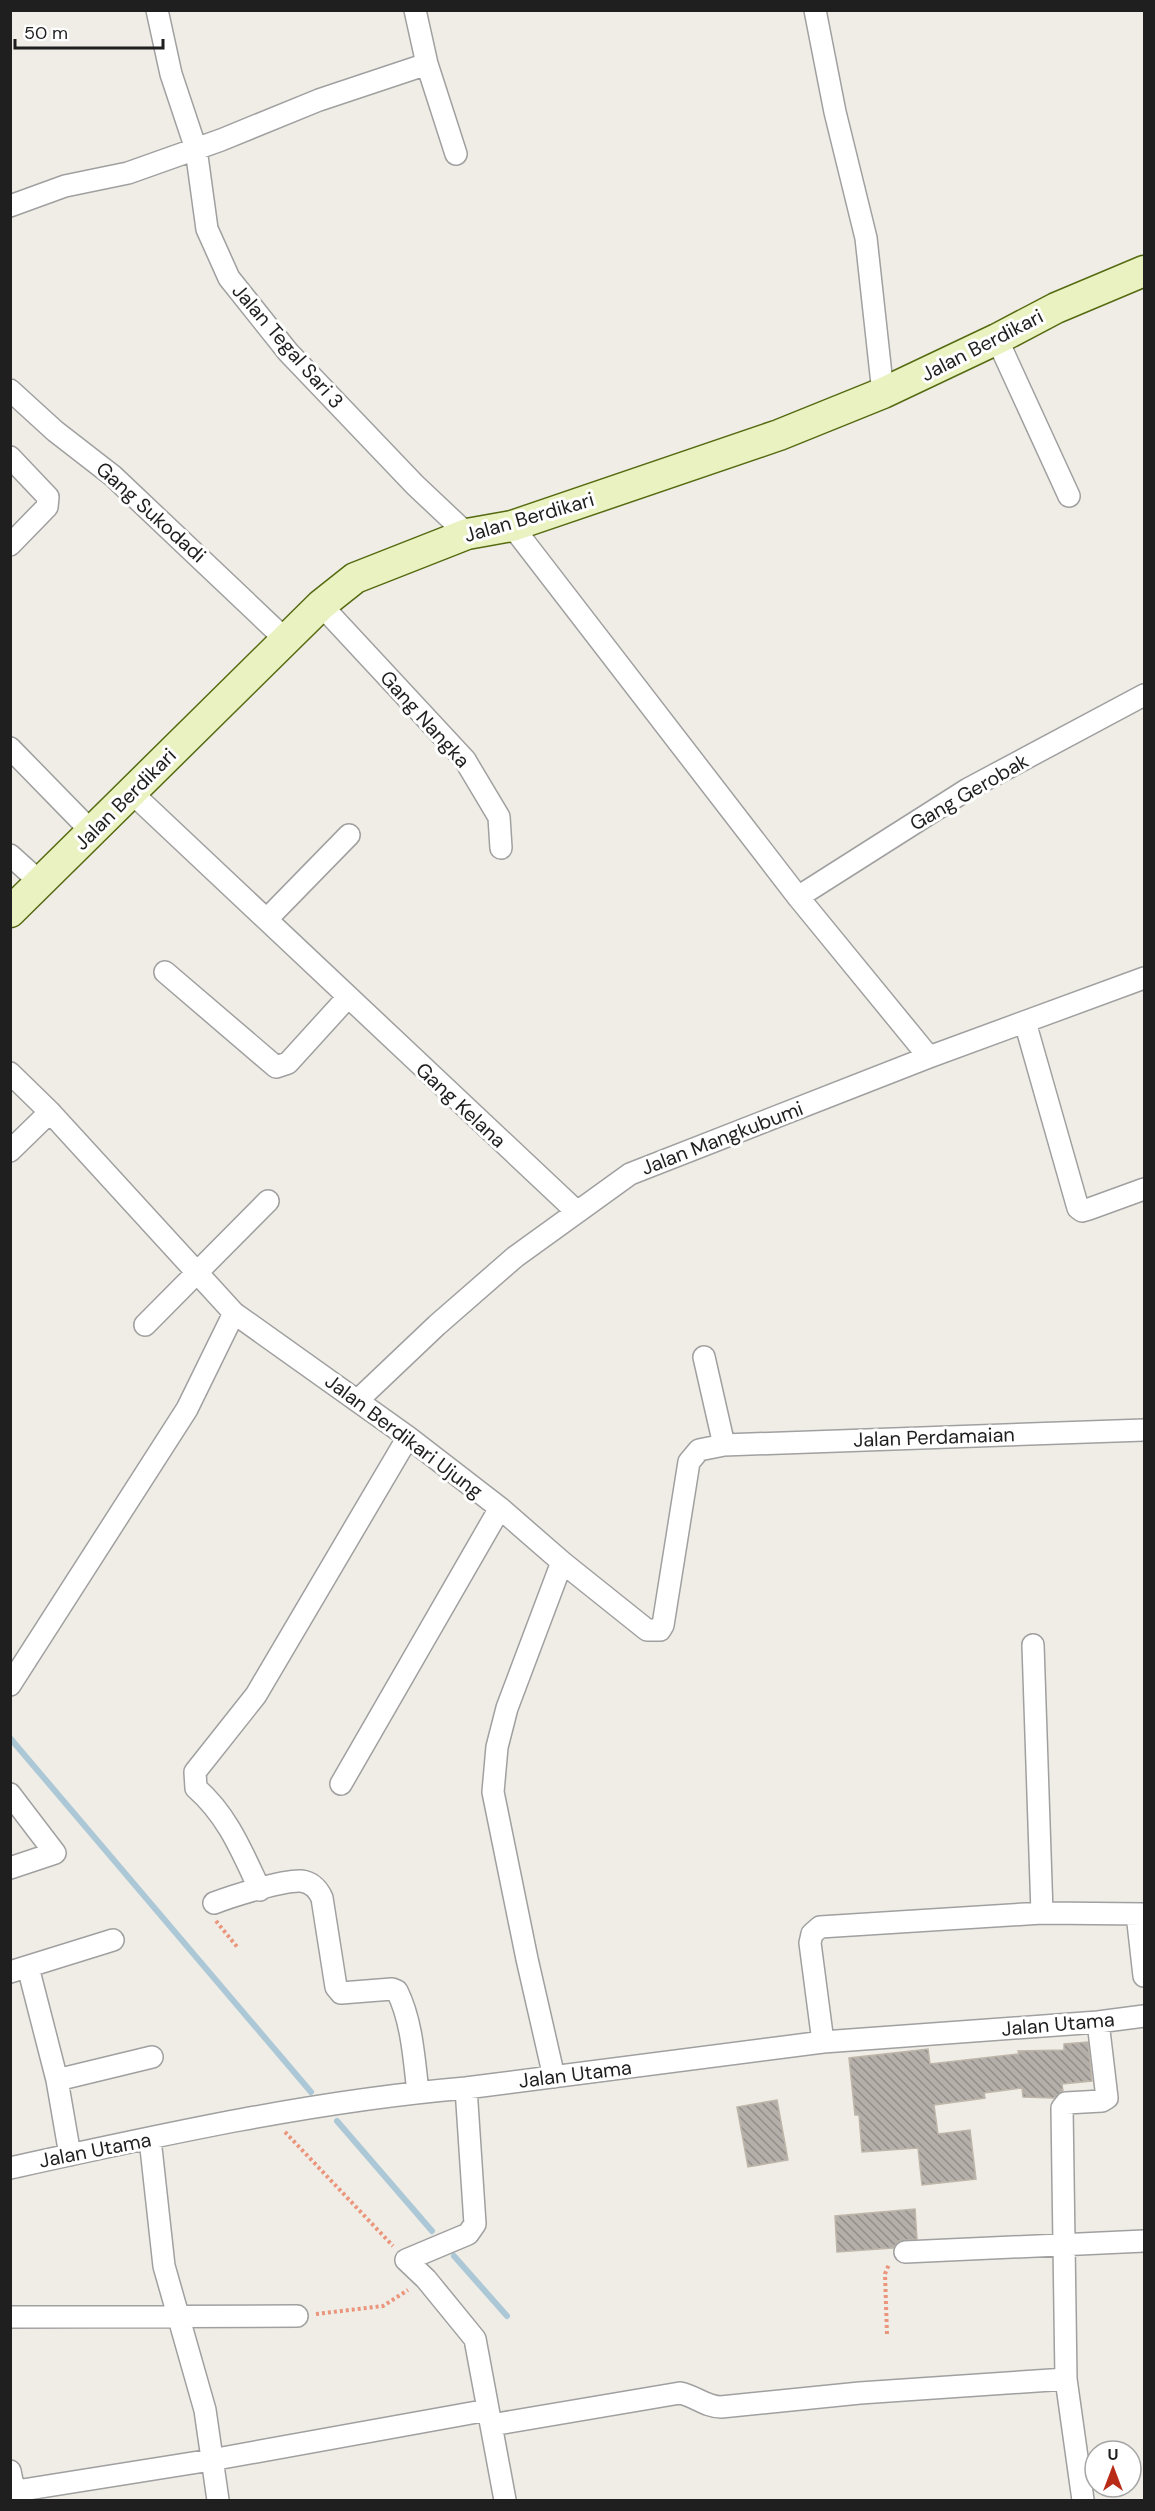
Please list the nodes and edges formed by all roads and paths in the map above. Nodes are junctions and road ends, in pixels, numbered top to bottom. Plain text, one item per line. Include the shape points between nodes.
1 (157, 10) edge
2 (415, 10) edge
3 (815, 10) edge
4 (427, 64) junction
5 (196, 149) junction
6 (456, 154) dead end
7 (10, 206) edge
8 (1144, 271) edge
9 (997, 339) junction
10 (10, 390) edge
11 (883, 393) junction
12 (10, 457) edge
13 (1070, 496) dead end
14 (512, 526) junction
15 (467, 534) junction
16 (10, 545) edge
17 (321, 605) junction
18 (286, 640) junction
19 (1144, 695) edge
20 (10, 748) edge
21 (132, 793) junction
22 (92, 832) junction
23 (349, 835) dead end
24 (501, 848) dead end
25 (10, 855) edge
26 (41, 883) junction
27 (798, 897) junction
28 (10, 912) edge
29 (267, 919) junction
30 (165, 972) dead end
31 (1144, 978) edge
32 (348, 997) junction
33 (1025, 1022) junction
34 (929, 1058) junction
35 (10, 1073) edge
36 (50, 1112) junction
37 (10, 1151) edge
38 (1144, 1189) edge
39 (268, 1201) dead end
40 (576, 1211) junction
41 (195, 1272) junction
42 (234, 1313) junction
43 (144, 1324) dead end
44 (704, 1357) dead end
45 (358, 1400) junction
46 (1144, 1430) edge
47 (408, 1437) junction
48 (724, 1445) junction
49 (500, 1508) junction
50 (562, 1562) junction
51 (1033, 1645) dead end
52 (10, 1685) edge
53 (341, 1784) dead end
54 (10, 1794) edge
55 (10, 1868) edge
56 (260, 1890) junction
57 (214, 1903) joint
58 (1042, 1913) junction
59 (1141, 1914) edge
60 (113, 1940) dead end
61 (238, 1948) dead end
62 (19, 1969) edge
63 (1144, 1976) edge
64 (1144, 2016) edge
65 (1098, 2022) junction
66 (823, 2042) junction
67 (152, 2057) dead end
68 (554, 2077) junction
69 (57, 2080) junction
70 (466, 2088) junction
71 (418, 2092) junction
72 (268, 2115) junction
73 (150, 2139) junction
74 (70, 2155) junction
75 (10, 2168) edge
76 (1144, 2241) edge
77 (1065, 2243) junction
78 (905, 2252) joint
79 (406, 2260) junction
80 (426, 2279) junction
81 (297, 2316) joint
82 (10, 2317) edge
83 (177, 2318) junction
84 (887, 2334) dead end
85 (1065, 2379) junction
86 (489, 2417) junction
87 (211, 2460) junction
88 (10, 2471) edge
89 (14, 2495) edge
90 (218, 2500) edge
91 (505, 2500) edge
92 (1083, 2500) edge

1 - 5 street, Jalan Tegal Sari 3 via 171,74
2 - 4 street
3 - 11 street via 866,238
4 - 5 street via 319,100
4 - 6 street
5 - 7 street via 128,173 65,186
5 - 15 street, Jalan Tegal Sari 3 via 207,229 229,278 288,352
8 - 9 street, Jalan Berdikari via 1056,308
9 - 11 street, Jalan Berdikari
9 - 13 street
10 - 18 street, Gang Sukodadi via 113,476
11 - 14 street, Jalan Berdikari via 779,435
12 - 16 street via 48,496 47,507
14 - 15 street, Jalan Berdikari
14 - 27 street
15 - 17 street, Jalan Berdikari via 356,578
17 - 18 street, Jalan Berdikari
17 - 24 street, Gang Nangka via 465,760 499,817
18 - 21 street, Jalan Berdikari
19 - 27 street, Gang Gerobak via 968,789
20 - 22 street
21 - 22 street, Jalan Berdikari
21 - 29 street, Gang Kelana
22 - 26 street, Jalan Berdikari
23 - 29 street
25 - 26 street
26 - 28 street, Jalan Berdikari
27 - 34 street
29 - 32 street, Gang Kelana
30 - 32 street via 276,1067 288,1063
31 - 33 street, Jalan Mangkubumi
32 - 40 street, Gang Kelana
33 - 34 street, Jalan Mangkubumi
33 - 38 street via 1078,1208 1089,1209
34 - 40 street, Jalan Mangkubumi via 630,1174
35 - 36 street, Jalan Berdikari Ujung
36 - 37 street
36 - 41 street, Jalan Berdikari Ujung
39 - 41 street
40 - 45 street, Jalan Mangkubumi via 515,1257
41 - 42 street, Jalan Berdikari Ujung
41 - 43 street
42 - 45 street, Jalan Berdikari Ujung
42 - 52 street via 187,1410
44 - 48 street
45 - 47 street, Jalan Berdikari Ujung
46 - 48 street, Jalan Perdamaian
47 - 49 street, Jalan Berdikari Ujung
47 - 56 street via 256,1695 195,1772 196,1788 229,1824
48 - 50 street, Jalan Berdikari Ujung via 699,1450 689,1462 660,1630 647,1630
49 - 50 street, Jalan Berdikari Ujung
49 - 53 street
50 - 68 street via 507,1708 497,1747 493,1792
51 - 58 street
54 - 55 street via 55,1853
56 - 57 street
56 - 71 street via 302,1881 319,1891 336,1987 341,1993 397,1991 411,2040
57 - 61 path via 214,1919
58 - 59 street
58 - 66 street via 820,1927 812,1934 810,1943
59 - 63 street
60 - 62 street
62 - 69 street
64 - 65 street, Jalan Utama
65 - 66 street, Jalan Utama
65 - 77 street via 1107,2098 1102,2102 1066,2103 1062,2108
66 - 68 street, Jalan Utama
67 - 69 street
68 - 70 street, Jalan Utama
69 - 74 street
70 - 71 street, Jalan Utama
70 - 79 street via 475,2224 468,2234
71 - 72 street, Jalan Utama
72 - 73 street, Jalan Utama
72 - 79 path
73 - 74 street, Jalan Utama
73 - 83 street via 164,2266
74 - 75 street, Jalan Utama
76 - 77 street
77 - 78 street
77 - 85 street
78 - 84 path via 891,2258 885,2274
79 - 80 street
80 - 81 path via 383,2306
80 - 86 street via 475,2339
81 - 83 street
82 - 83 street
83 - 87 street via 205,2410
85 - 86 street via 721,2407 680,2393
85 - 92 street
86 - 87 street
86 - 91 street
87 - 89 street
87 - 90 street
88 - 89 street

